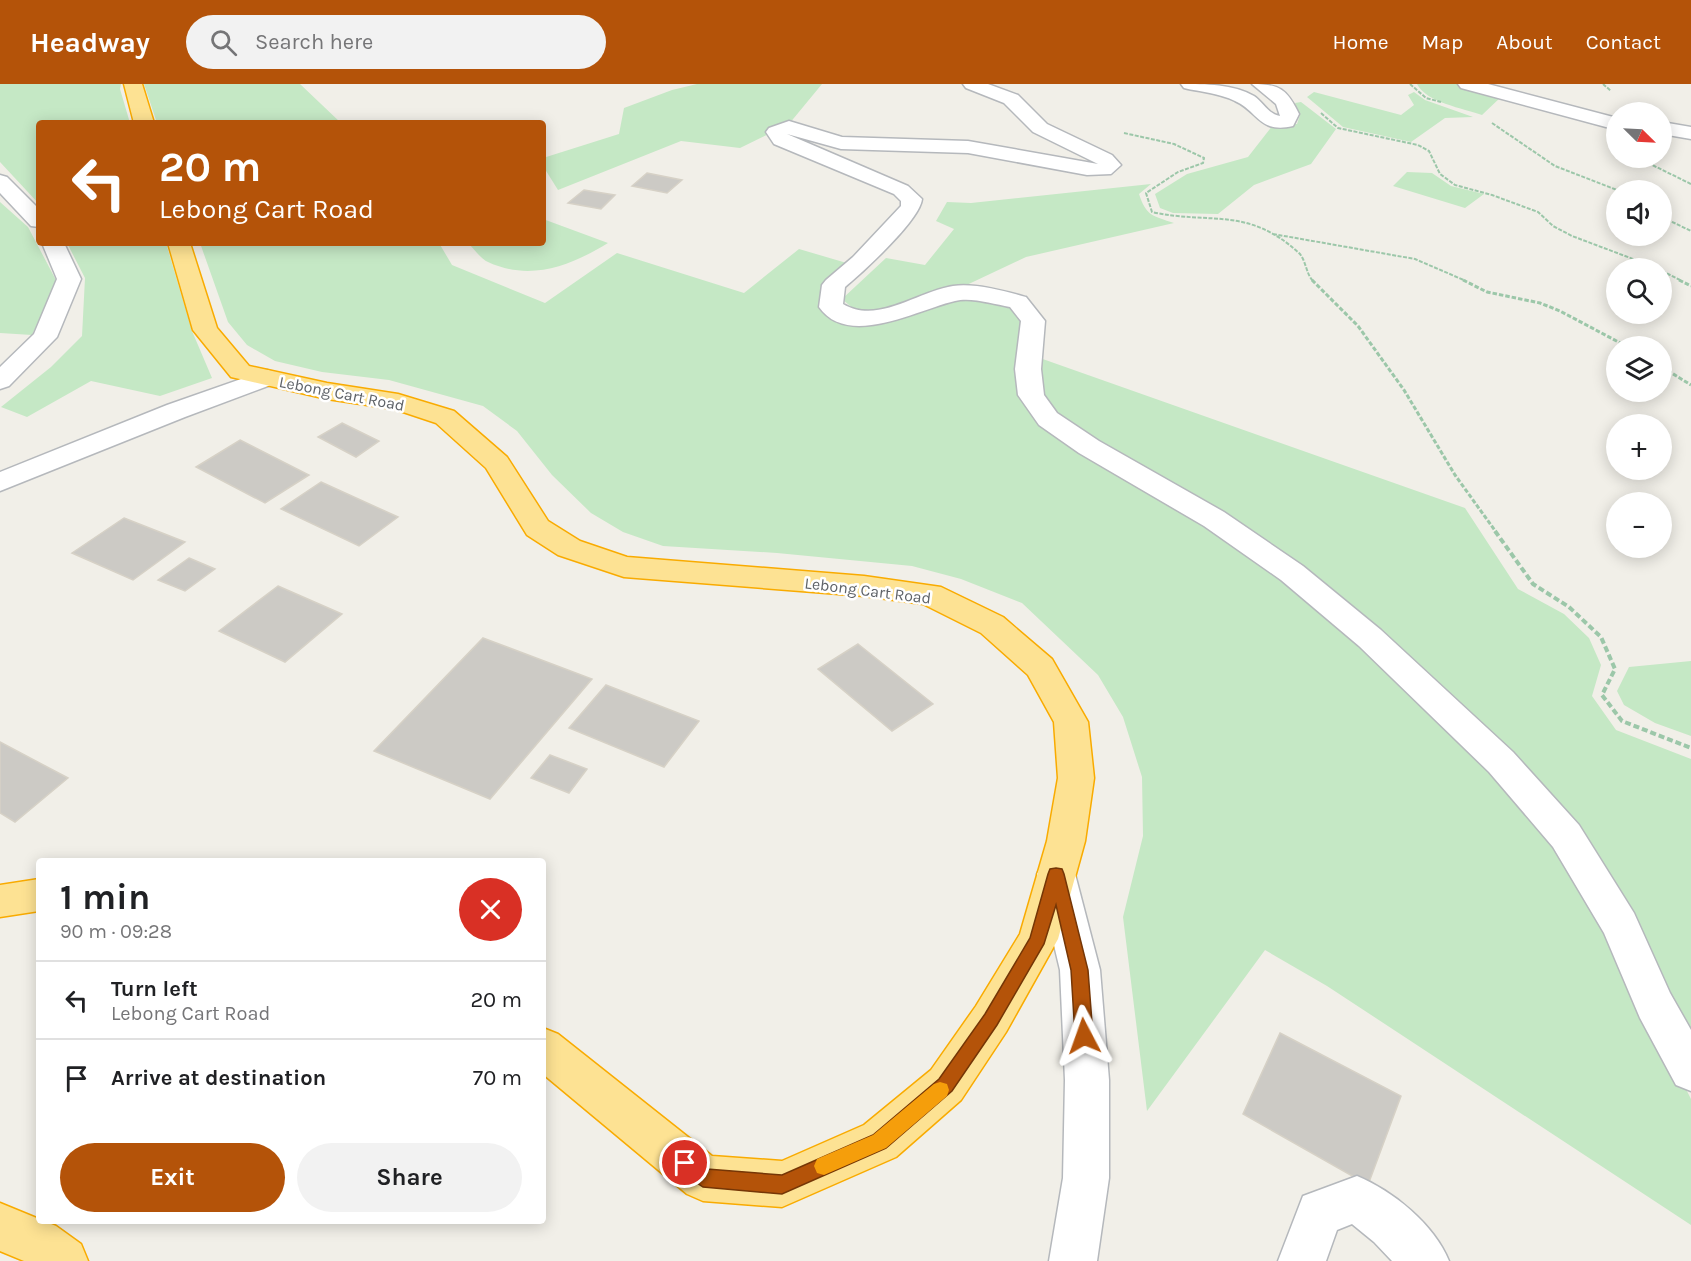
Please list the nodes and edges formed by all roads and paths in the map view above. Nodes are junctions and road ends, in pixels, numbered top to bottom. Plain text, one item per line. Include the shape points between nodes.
1 (133, 84) edge
2 (972, 84) edge
3 (1190, 84) edge
4 (1410, 84) edge
5 (1467, 84) edge
6 (1265, 86) edge
7 (1443, 103) dead end
8 (1485, 119) dead end
9 (143, 120) edge
10 (1606, 121) edge
11 (1672, 130) edge
12 (1116, 132) dead end
13 (1691, 133) edge
14 (1658, 168) edge
15 (0, 181) edge
16 (1691, 184) edge
17 (1606, 186) edge
18 (36, 218) edge
19 (1672, 222) edge
20 (1691, 231) edge
21 (1272, 234) junction
22 (54, 246) edge
23 (180, 246) edge
24 (1630, 258) edge
25 (1672, 277) edge
26 (1691, 286) edge
27 (1607, 336) edge
28 (1672, 373) edge
29 (267, 378) junction
30 (0, 381) edge
31 (1691, 385) edge
32 (0, 482) edge
33 (1691, 748) edge
34 (1056, 874) junction
35 (36, 895) edge
36 (0, 901) edge
37 (546, 1050) edge
38 (1691, 1071) edge
39 (0, 1227) edge
40 (64, 1261) edge
41 (1073, 1261) edge
42 (1302, 1261) edge
43 (1425, 1261) edge

1 - 9 highway
2 - 38 street via 1011,99 1040,128 1110,165 1104,170 1086,169 968,147 851,144 789,127 776,132 781,140 902,190 912,199 911,207 861,262 834,285 831,307 848,317 884,318 955,293 1018,302 1033,321 1028,369 1031,395 1048,419 1214,519 1292,573 1439,702 1501,762 1566,836 1620,925 1655,1005
3 - 6 street via 1246,99 1272,122 1286,122 1290,114 1284,101
4 - 7 path via 1426,98
5 - 10 street
6 - 24 path via 1302,97 1338,128 1418,145 1428,151 1440,174 1455,185 1538,212 1552,226 1572,236
8 - 17 path via 1554,166
11 - 13 street
12 - 21 path via 1174,144 1204,159 1146,193 1152,212 1238,220
14 - 16 path
15 - 18 street
19 - 20 path
21 - 27 path via 1415,259 1487,292 1560,311
21 - 33 path via 1301,255 1310,278 1358,326 1426,423 1455,475 1533,584 1569,607 1600,637 1615,669 1602,695 1622,721
22 - 30 street via 69,279 45,337
23 - 29 highway, Lebong Cart Road via 205,330 240,372
25 - 26 path
28 - 31 path
29 - 32 street
29 - 34 highway, Lebong Cart Road via 398,402 445,417 497,463 537,528 569,548 624,567 930,594 992,625 1040,667 1071,722 1076,778 1066,841
34 - 37 highway, Lebong Cart Road via 1038,939 946,1085 880,1141 782,1184 703,1178
34 - 41 street via 1080,970 1087,1080 1086,1178
35 - 36 highway
39 - 40 highway via 39,1243
42 - 43 street via 1320,1213 1357,1199 1391,1225

